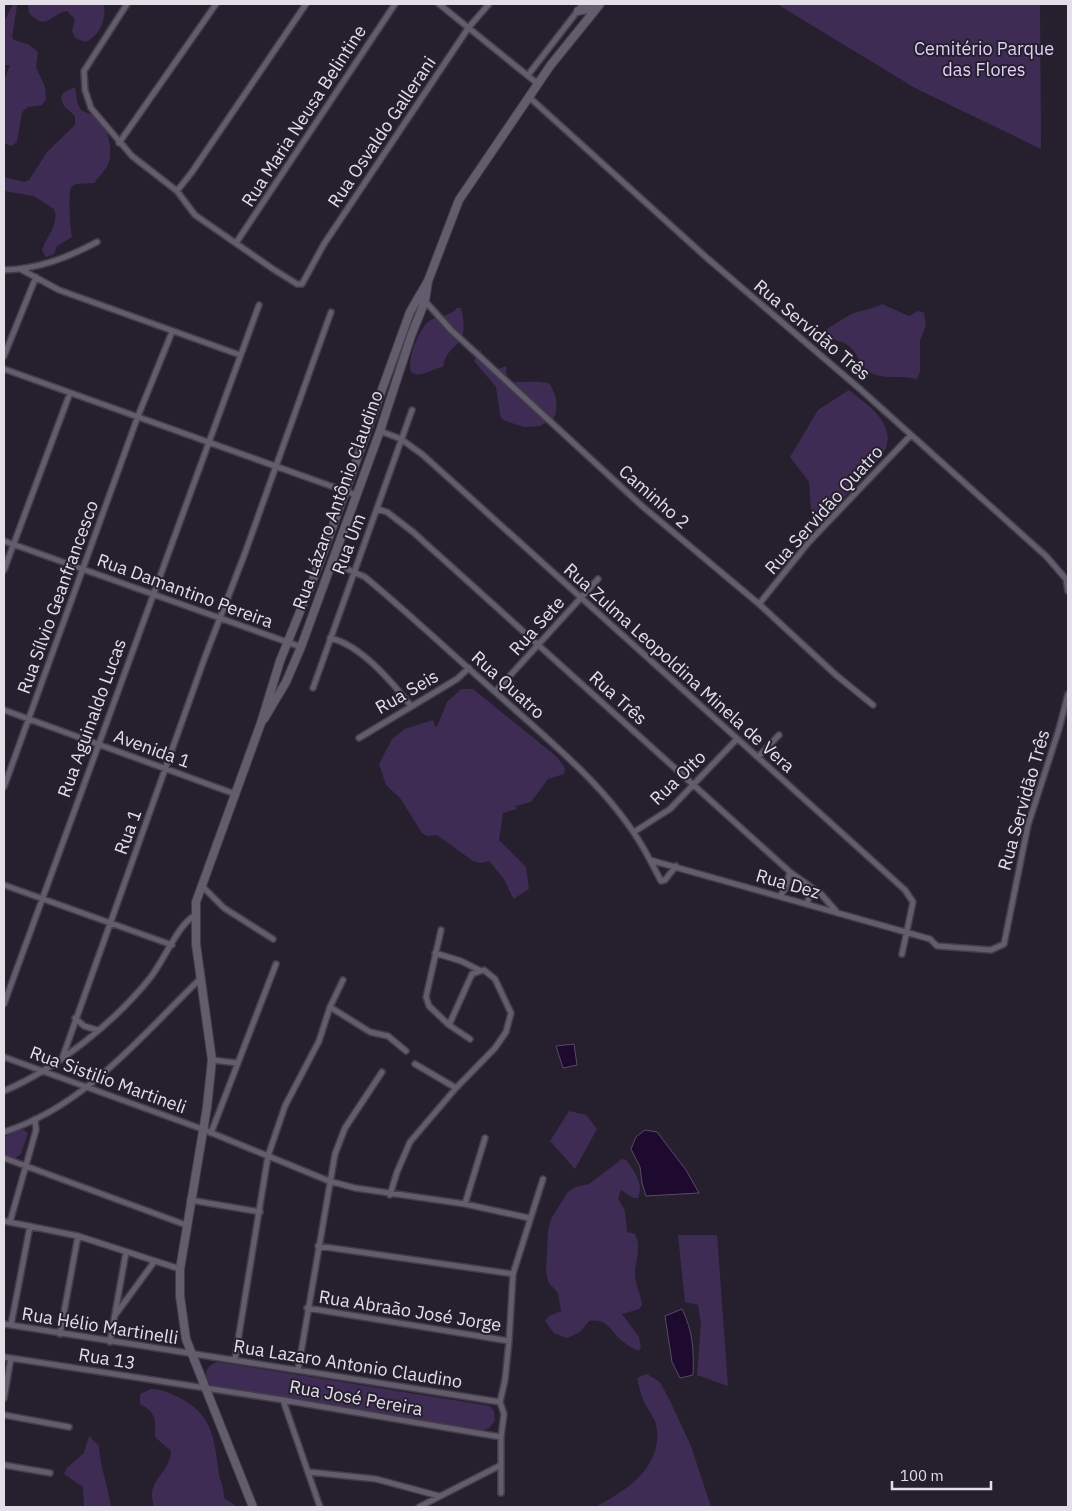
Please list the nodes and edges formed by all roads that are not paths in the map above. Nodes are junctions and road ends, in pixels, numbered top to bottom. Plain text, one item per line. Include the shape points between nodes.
1 (120, 4) edge
2 (127, 4) edge
3 (216, 4) edge
4 (306, 4) edge
5 (395, 4) edge
6 (439, 4) edge
7 (488, 4) edge
8 (583, 4) edge
9 (598, 5) edge
10 (122, 10) junction
11 (578, 11) junction
12 (469, 27) junction
13 (528, 75) junction
14 (538, 84) junction
15 (529, 96) junction
16 (119, 143) junction
17 (177, 191) junction
18 (97, 242) dead end
19 (236, 243) junction
20 (4, 270) edge
21 (22, 270) junction
22 (36, 277) junction
23 (428, 281) junction
24 (425, 301) junction
25 (259, 305) dead end
26 (331, 312) dead end
27 (172, 332) junction
28 (240, 355) junction
29 (4, 356) edge
30 (4, 369) edge
31 (70, 393) junction
32 (412, 410) dead end
33 (138, 416) junction
34 (380, 431) junction
35 (911, 435) junction
36 (401, 439) junction
37 (207, 441) junction
38 (276, 467) junction
39 (344, 491) junction
40 (356, 496) junction
41 (377, 509) junction
42 (4, 541) edge
43 (13, 544) junction
44 (333, 564) junction
45 (83, 569) junction
46 (4, 570) edge
47 (354, 571) junction
48 (598, 579) dead end
49 (1068, 591) edge
50 (152, 594) junction
51 (581, 598) junction
52 (759, 604) junction
53 (220, 618) junction
54 (330, 638) junction
55 (288, 642) junction
56 (538, 646) junction
57 (301, 647) junction
58 (469, 668) junction
59 (313, 688) dead end
60 (495, 692) junction
61 (1068, 694) edge
62 (873, 705) dead end
63 (411, 706) junction
64 (4, 710) edge
65 (28, 719) junction
66 (261, 723) junction
67 (779, 735) dead end
68 (359, 738) dead end
69 (737, 739) junction
70 (97, 744) junction
71 (758, 757) junction
72 (166, 768) junction
73 (694, 786) junction
74 (4, 787) edge
75 (235, 794) junction
76 (634, 832) junction
77 (650, 860) junction
78 (676, 866) junction
79 (790, 872) junction
80 (4, 885) edge
81 (201, 885) junction
82 (812, 888) junction
83 (780, 896) junction
84 (41, 898) junction
85 (807, 904) junction
86 (837, 912) junction
87 (194, 916) junction
88 (110, 923) junction
89 (440, 930) dead end
90 (907, 932) junction
91 (273, 939) dead end
92 (1004, 944) joint
93 (172, 945) junction
94 (435, 953) junction
95 (902, 954) dead end
96 (276, 964) dead end
97 (479, 970) junction
98 (201, 978) junction
99 (343, 980) dead end
100 (4, 1004) edge
101 (330, 1007) junction
102 (75, 1018) junction
103 (449, 1025) junction
104 (97, 1030) junction
105 (470, 1039) dead end
106 (406, 1051) dead end
107 (64, 1056) junction
108 (4, 1057) edge
109 (212, 1060) junction
110 (237, 1063) junction
111 (415, 1064) dead end
112 (43, 1070) junction
113 (382, 1072) dead end
114 (87, 1087) junction
115 (456, 1088) junction
116 (4, 1091) edge
117 (35, 1119) junction
118 (202, 1130) junction
119 (4, 1132) edge
120 (210, 1133) junction
121 (485, 1138) dead end
122 (268, 1156) junction
123 (4, 1158) edge
124 (26, 1166) junction
125 (543, 1179) dead end
126 (329, 1182) junction
127 (390, 1195) junction
128 (190, 1200) junction
129 (465, 1204) junction
130 (260, 1212) junction
131 (530, 1218) junction
132 (4, 1221) edge
133 (10, 1222) junction
134 (186, 1225) junction
135 (30, 1226) junction
136 (78, 1236) junction
137 (318, 1246) junction
138 (126, 1252) junction
139 (154, 1262) junction
140 (180, 1269) junction
141 (513, 1274) junction
142 (307, 1308) junction
143 (114, 1315) junction
144 (4, 1324) edge
145 (11, 1325) junction
146 (60, 1334) junction
147 (510, 1340) junction
148 (110, 1342) junction
149 (193, 1354) junction
150 (4, 1357) edge
151 (11, 1358) junction
152 (235, 1359) junction
153 (298, 1370) junction
154 (207, 1388) junction
155 (4, 1398) edge
156 (283, 1400) junction
157 (500, 1402) junction
158 (4, 1415) edge
159 (70, 1427) dead end
160 (501, 1437) junction
161 (4, 1465) edge
162 (501, 1465) junction
163 (310, 1472) junction
164 (50, 1473) dead end
165 (501, 1493) dead end
166 (439, 1496) junction
167 (253, 1507) edge
168 (320, 1507) edge
169 (419, 1507) edge

1 - 10 street
2 - 10 street
3 - 16 street
4 - 17 street
5 - 19 street, Rua Maria Neusa Belintine
6 - 12 street
7 - 12 street, Rua Osvaldo Gallerani
8 - 11 street
9 - 11 main road
9 - 14 main road, Rua Lázaro Antônio Claudino
10 - 16 street via 86,66 84,78 91,108
11 - 13 street
12 - 13 street
12 - 19 street, Rua Osvaldo Gallerani via 324,244 302,284 297,284
13 - 14 street
14 - 15 main road, Rua Lázaro Antônio Claudino
15 - 23 main road, Rua Lázaro Antônio Claudino via 459,200
15 - 35 street, Rua Servidão Três via 722,271
16 - 17 street via 140,164
17 - 19 street via 195,215
18 - 21 street via 64,258
20 - 21 street
21 - 22 street
22 - 27 street via 59,290
22 - 29 street
23 - 24 main road, Rua Lázaro Antônio Claudino
23 - 39 main road, Rua Lázaro Antônio Claudino via 410,312
24 - 34 main road, Rua Lázaro Antônio Claudino
24 - 52 street, Caminho 2 via 451,330 642,506
25 - 28 street, Rua Aguinaldo Lucas
26 - 38 street, Rua 1
27 - 28 street
27 - 33 street, Rua Sílvio Geanfrancesco
28 - 37 street, Rua Aguinaldo Lucas
30 - 31 street
31 - 33 street
31 - 43 street
32 - 36 street, Rua Um
33 - 37 street
33 - 45 street, Rua Sílvio Geanfrancesco
34 - 36 street, Rua Zulma Leopoldina Minela de Vera
34 - 40 main road, Rua Lázaro Antônio Claudino
35 - 49 street, Rua Servidão Três via 1046,556 1066,579
35 - 52 street, Rua Servidão Quatro via 809,542
36 - 41 street, Rua Um
36 - 51 street, Rua Zulma Leopoldina Minela de Vera via 423,455
37 - 38 street
37 - 50 street, Rua Aguinaldo Lucas
38 - 39 street
38 - 53 street, Rua 1
39 - 40 street
39 - 55 main road, Rua Lázaro Antônio Claudino
40 - 44 main road, Rua Lázaro Antônio Claudino
41 - 47 street, Rua Um
41 - 56 street, Rua Três via 387,512 413,532
42 - 43 street, Rua Damantino Pereira
43 - 45 street, Rua Damantino Pereira
43 - 46 street
44 - 47 street, Rua Quatro
44 - 57 main road, Rua Lázaro Antônio Claudino
45 - 50 street, Rua Damantino Pereira
45 - 65 street, Rua Sílvio Geanfrancesco
47 - 54 street, Rua Um
47 - 58 street, Rua Quatro via 374,584
48 - 51 street, Rua Sete
50 - 53 street, Rua Damantino Pereira
50 - 70 street, Rua Aguinaldo Lucas
51 - 56 street, Rua Sete
51 - 69 street, Rua Zulma Leopoldina Minela de Vera
52 - 62 street, Caminho 2
53 - 55 street, Rua Damantino Pereira
53 - 72 street, Rua 1
54 - 59 street, Rua Um
54 - 63 street via 352,646 396,687
55 - 57 street, Rua Damantino Pereira
55 - 66 main road, Rua Lázaro Antônio Claudino
56 - 60 street, Rua Sete
56 - 73 street, Rua Três
57 - 66 main road, Rua Lázaro Antônio Claudino via 286,682
58 - 60 street, Rua Quatro
58 - 63 street, Rua Seis via 457,679
60 - 76 street, Rua Quatro via 584,774
61 - 92 street, Rua Servidão Três via 1028,825
63 - 68 street, Rua Seis
64 - 65 street, Avenida 1
65 - 70 street, Avenida 1
65 - 74 street, Rua Sílvio Geanfrancesco
66 - 75 main road, Rua Lázaro Antônio Claudino
67 - 71 street
69 - 71 street, Rua Zulma Leopoldina Minela de Vera
69 - 73 street, Rua Oito
70 - 72 street, Avenida 1
70 - 84 street, Rua Aguinaldo Lucas
71 - 90 street, Rua Zulma Leopoldina Minela de Vera via 910,895 913,902
72 - 75 street, Avenida 1
72 - 88 street, Rua 1
73 - 76 street, Rua Oito via 670,809
73 - 79 street, Rua Três
75 - 81 main road, Rua Lázaro Antônio Claudino
76 - 77 street, Rua Quatro
77 - 78 street, Rua Dez
77 - 78 street via 661,881
78 - 83 street, Rua Dez
79 - 82 street, Rua Três
79 - 83 street
80 - 84 street
81 - 87 main road, Rua Lázaro Antônio Claudino
81 - 91 street via 224,908
82 - 85 street
82 - 86 street, Rua Três
83 - 85 street, Rua Dez
84 - 88 street
84 - 100 street, Rua Aguinaldo Lucas
85 - 86 street, Rua Dez
86 - 90 street, Rua Dez
87 - 93 street
87 - 98 main road, Rua Lázaro Antônio Claudino
88 - 93 street
88 - 102 street, Rua 1
89 - 94 street
90 - 92 street, Rua Dez via 930,939 937,946 991,950
90 - 95 street, Rua Zulma Leopoldina Minela de Vera
93 - 104 street via 138,993
94 - 97 street
94 - 103 street via 426,997 429,1006
96 - 110 street
97 - 103 street via 472,974
97 - 115 street via 488,972 495,979 511,1013 506,1032 495,1048
98 - 109 main road, Rua Lázaro Antônio Claudino
98 - 114 street via 139,1043
99 - 101 street
101 - 106 street via 370,1032 388,1036
101 - 122 street via 319,1041 285,1106
102 - 104 street via 84,1026
102 - 107 street, Rua 1
103 - 105 street
104 - 107 street
107 - 112 street
108 - 112 street, Rua Sistilio Martineli
109 - 110 street
109 - 118 main road, Rua Lázaro Antônio Claudino
110 - 120 street
111 - 115 street
112 - 114 street, Rua Sistilio Martineli
112 - 116 street
113 - 126 street via 346,1128 335,1154
114 - 117 street
114 - 118 street, Rua Sistilio Martineli
115 - 127 street via 410,1142
117 - 119 street
117 - 124 street via 36,1130
118 - 120 street, Rua Sistilio Martineli
118 - 128 main road, Rua Lázaro Antônio Claudino
120 - 122 street, Rua Sistilio Martineli
121 - 129 street
122 - 126 street, Rua Sistilio Martineli
122 - 130 street
123 - 124 street
124 - 133 street
124 - 134 street
125 - 131 street
126 - 127 street, Rua Sistilio Martineli
126 - 137 street
127 - 129 street, Rua Sistilio Martineli
128 - 130 street
128 - 134 main road, Rua Lázaro Antônio Claudino
129 - 131 street, Rua Sistilio Martineli
130 - 152 street
131 - 141 street
132 - 133 street
133 - 135 street
134 - 140 main road, Rua Lázaro Antônio Claudino
135 - 136 street
135 - 145 street
136 - 138 street
136 - 146 street
137 - 141 street
137 - 142 street
138 - 139 street
138 - 143 street
139 - 140 street
139 - 143 street
140 - 149 main road, Rua Lázaro Antônio Claudino via 183,1320
141 - 147 street
142 - 147 street, Rua Abraão José Jorge
142 - 153 street
143 - 148 street
144 - 145 street, Rua Hélio Martinelli
145 - 146 street, Rua Hélio Martinelli
146 - 148 street, Rua Hélio Martinelli
147 - 157 street
148 - 149 street, Rua Hélio Martinelli
149 - 152 street, Rua Lazaro Antonio Claudino
149 - 154 main road, Rua Lázaro Antônio Claudino
150 - 151 street, Rua 13
151 - 154 street, Rua 13
151 - 155 street
152 - 153 street, Rua Lazaro Antonio Claudino
153 - 157 street, Rua Lazaro Antonio Claudino
154 - 156 street, Rua José Pereira
154 - 167 main road, Rua Lázaro Antônio Claudino
156 - 160 street, Rua José Pereira
156 - 163 street
157 - 160 street via 504,1414
158 - 159 street
160 - 162 street
161 - 164 street
162 - 165 street
162 - 166 street
163 - 166 street via 376,1479
163 - 168 street
166 - 169 street

